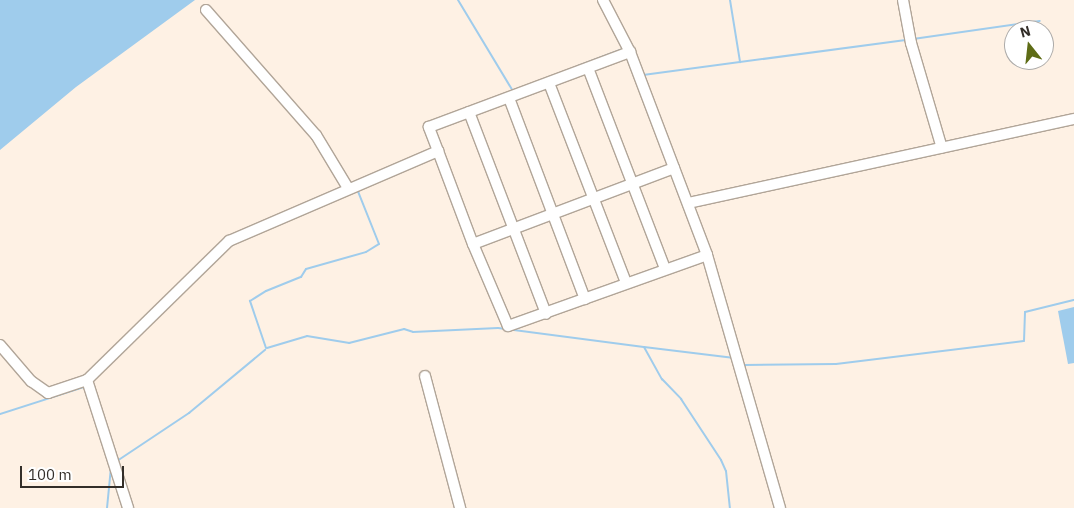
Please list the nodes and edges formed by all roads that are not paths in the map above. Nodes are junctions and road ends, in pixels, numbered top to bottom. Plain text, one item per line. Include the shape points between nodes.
1 (603, 0) edge
2 (903, 0) edge
3 (206, 10) dead end
4 (630, 52) junction
5 (588, 68) junction
6 (549, 83) junction
7 (509, 98) junction
8 (469, 112) junction
9 (1074, 119) edge
10 (942, 148) junction
11 (438, 151) junction
12 (674, 168) junction
13 (632, 184) junction
14 (348, 188) junction
15 (593, 199) junction
16 (688, 203) junction
17 (553, 213) junction
18 (514, 228) junction
19 (473, 244) junction
20 (706, 255) junction
21 (665, 269) junction
22 (626, 283) junction
23 (585, 299) junction
24 (546, 314) junction
25 (0, 345) edge
26 (425, 376) dead end
27 (87, 380) junction
28 (128, 508) edge
29 (460, 508) edge
30 (780, 508) edge

1 - 4 street
2 - 10 street
3 - 14 street via 316,136
4 - 5 street
4 - 12 street
5 - 6 street
5 - 13 street
6 - 7 street
6 - 15 street
7 - 8 street
7 - 17 street
8 - 11 street via 429,127
8 - 18 street
9 - 10 street
10 - 16 street
11 - 14 street
11 - 19 street
12 - 13 street
12 - 16 street
13 - 15 street
13 - 21 street
14 - 27 street via 229,241
15 - 17 street
15 - 22 street
16 - 20 street
17 - 18 street
17 - 23 street
18 - 19 street
18 - 24 street
19 - 24 street via 504,323 514,326
20 - 21 street
20 - 30 street
21 - 22 street
22 - 23 street
23 - 24 street
25 - 27 street via 31,381 48,393
26 - 29 street
27 - 28 street

